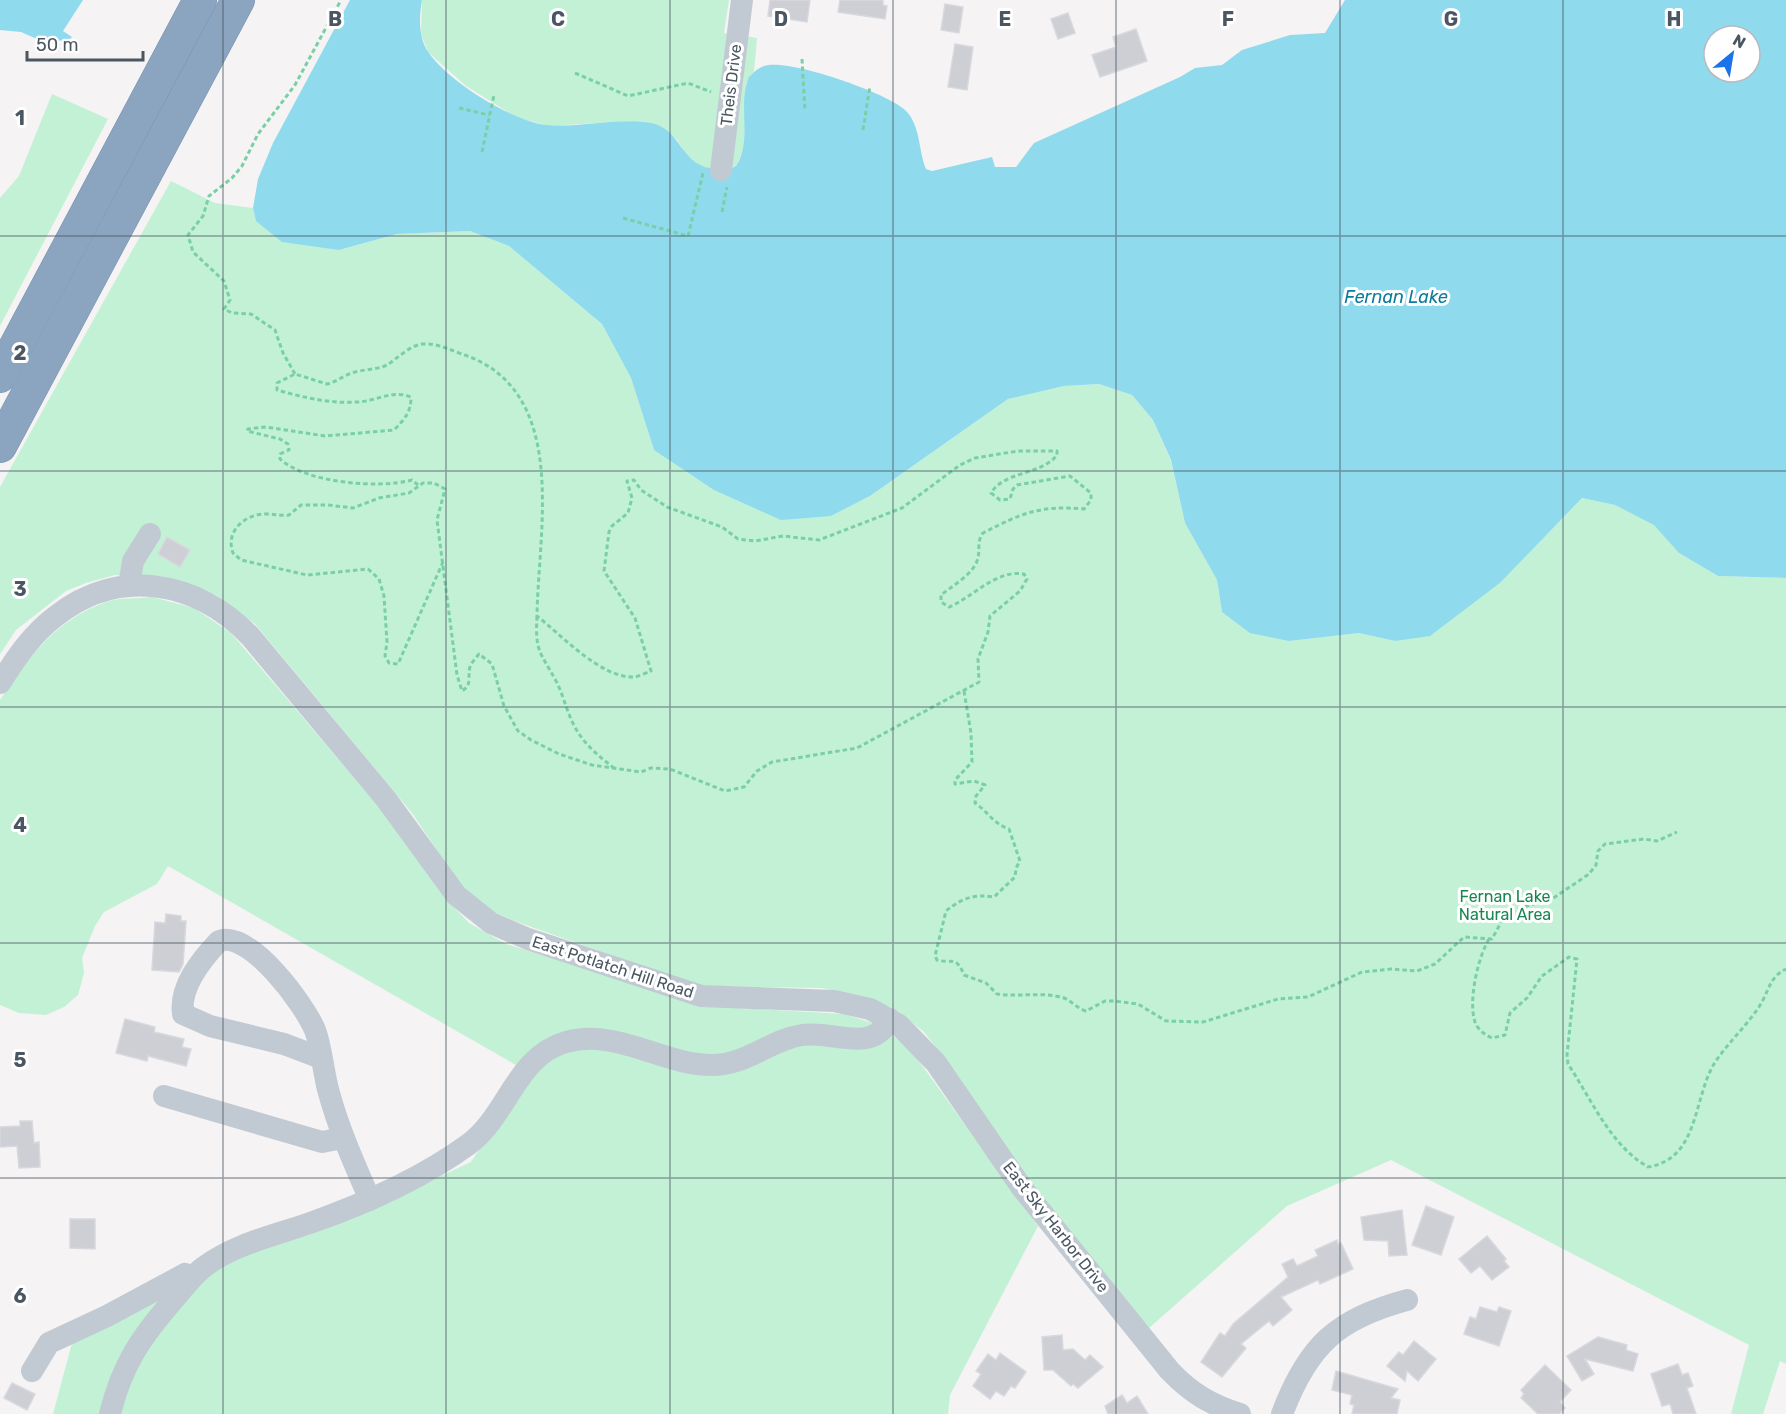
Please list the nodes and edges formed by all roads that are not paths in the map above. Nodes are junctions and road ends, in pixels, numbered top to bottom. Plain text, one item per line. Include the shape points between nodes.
1 (200, 0) edge
2 (236, 6) edge
3 (741, 9) edge
4 (713, 168) road end
5 (0, 376) edge
6 (0, 446) edge
7 (150, 534) dead end
8 (129, 586) junction
9 (0, 682) edge
10 (890, 1019) junction
11 (321, 1058) junction
12 (164, 1096) dead end
13 (343, 1138) junction
14 (370, 1200) junction
15 (192, 1279) junction
16 (1407, 1300) dead end
17 (32, 1371) dead end
18 (110, 1414) edge
19 (1240, 1414) edge
20 (1282, 1414) edge

1 - 5 highway
2 - 6 highway
3 - 4 street, Theis Drive via 729,101
7 - 8 street via 133,561
8 - 9 street, East Potlatch Hill Road via 88,596 55,616 25,647
8 - 10 street, East Potlatch Hill Road via 187,593 207,601 237,622 386,799 456,895 491,923 701,996 834,1001
10 - 14 street via 883,1031 873,1036 858,1039 803,1035 741,1062 726,1064 700,1064 611,1042 568,1042 555,1046 533,1061 518,1079 481,1135 413,1180
10 - 19 street, East Sky Harbor Drive via 917,1040 936,1063 1022,1188 1170,1371 1199,1397
11 - 11 street via 315,1031 303,1007 275,971 238,942 228,938 219,941 185,989 183,1014 210,1026 284,1044
11 - 13 street
12 - 13 street via 322,1142
13 - 14 street
14 - 15 street via 246,1245 204,1266
15 - 17 street via 185,1274 49,1343
15 - 18 street via 132,1353 116,1388
16 - 20 street via 1354,1318 1324,1341 1306,1362

